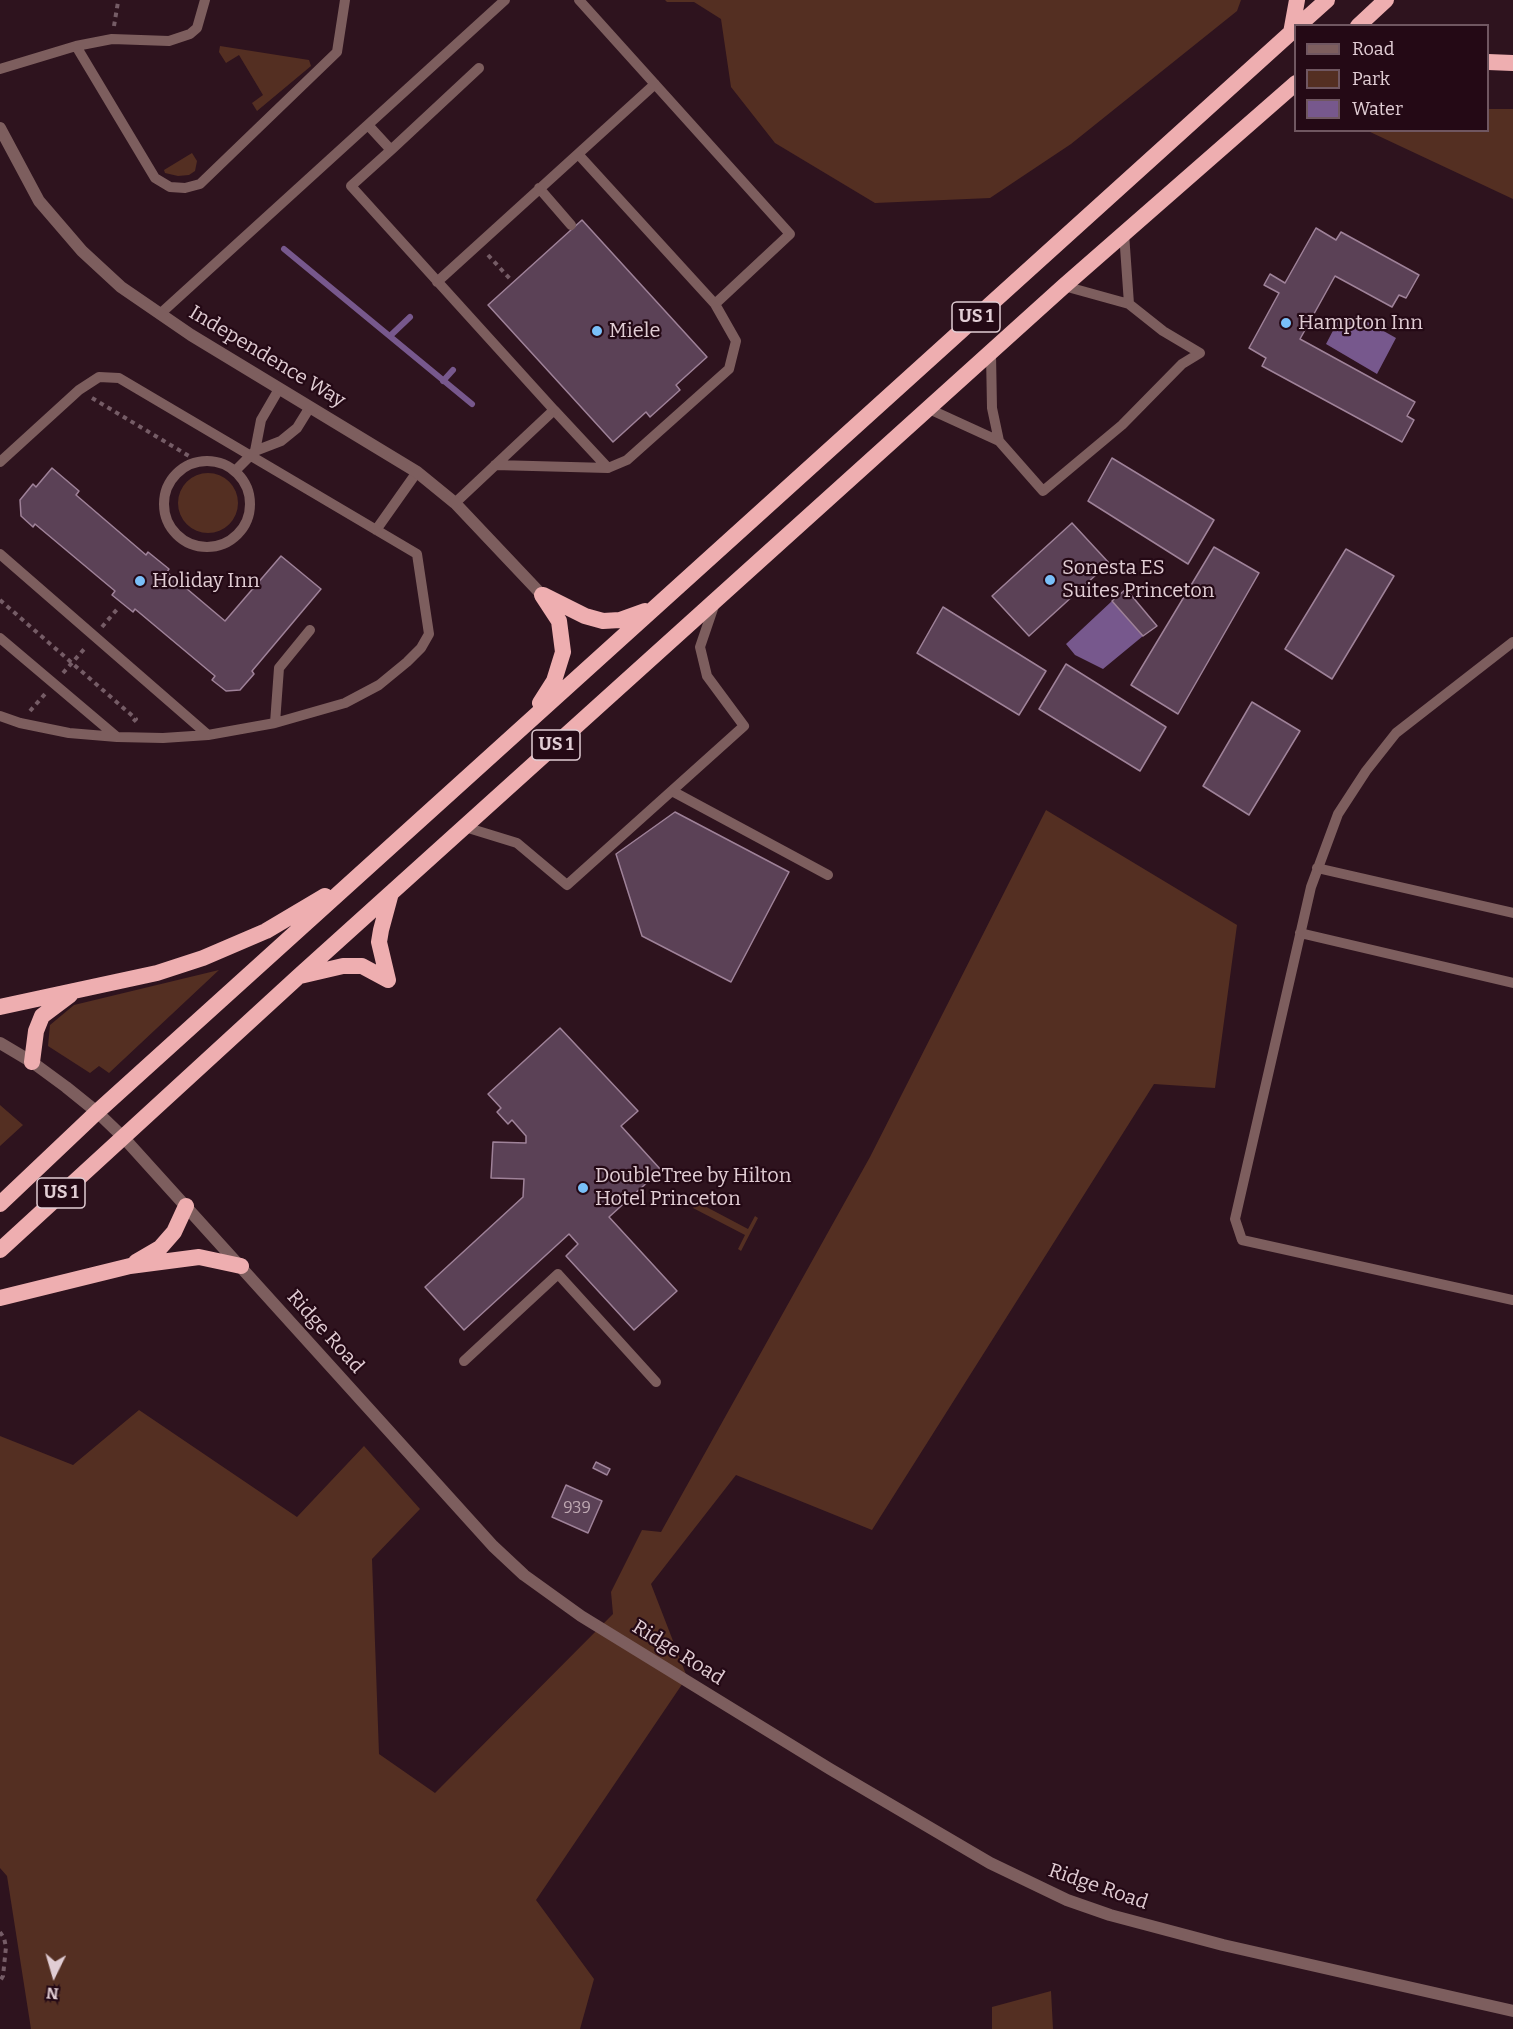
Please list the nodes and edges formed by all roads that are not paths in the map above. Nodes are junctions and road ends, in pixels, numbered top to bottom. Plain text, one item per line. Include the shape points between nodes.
1 (205, 0) edge
2 (345, 0) edge
3 (505, 0) edge
4 (579, 0) edge
5 (1296, 0) edge
6 (1327, 0) edge
7 (1386, 0) edge
8 (1295, 24) edge
9 (1301, 24) edge
10 (1360, 24) edge
11 (1294, 30) edge
12 (76, 46) junction
13 (1489, 62) edge
14 (1513, 63) edge
15 (479, 68) dead end
16 (0, 69) edge
17 (655, 84) junction
18 (1294, 84) edge
19 (1294, 95) edge
20 (1272, 104) junction
21 (368, 125) junction
22 (0, 128) edge
23 (391, 150) junction
24 (578, 154) junction
25 (539, 188) junction
26 (571, 225) dead end
27 (1124, 232) junction
28 (437, 282) junction
29 (1064, 286) junction
30 (716, 304) junction
31 (1129, 304) junction
32 (160, 314) junction
33 (991, 354) junction
34 (279, 388) junction
35 (310, 407) junction
36 (554, 410) junction
37 (929, 410) junction
38 (999, 441) junction
39 (252, 453) junction
40 (0, 462) edge
41 (495, 465) junction
42 (608, 468) junction
43 (235, 471) junction
44 (417, 472) junction
45 (455, 502) junction
46 (376, 530) junction
47 (0, 554) edge
48 (542, 595) junction
49 (717, 600) junction
50 (657, 606) junction
51 (310, 630) dead end
52 (0, 638) edge
53 (1513, 642) edge
54 (0, 716) edge
55 (529, 722) junction
56 (275, 723) junction
57 (208, 735) junction
58 (117, 737) junction
59 (672, 791) junction
60 (465, 826) junction
61 (1317, 868) junction
62 (828, 875) dead end
63 (357, 877) junction
64 (391, 893) junction
65 (1513, 913) edge
66 (1300, 933) junction
67 (299, 976) junction
68 (1513, 983) edge
69 (75, 991) junction
70 (0, 1007) edge
71 (0, 1043) edge
72 (32, 1062) junction
73 (97, 1112) junction
74 (123, 1137) junction
75 (0, 1204) edge
76 (186, 1206) junction
77 (0, 1250) edge
78 (130, 1266) junction
79 (241, 1266) junction
80 (0, 1298) edge
81 (1513, 1300) edge
82 (464, 1361) dead end
83 (656, 1382) dead end
84 (1513, 2012) edge

1 - 12 lane via 196,28 190,34 169,41 112,39
2 - 12 lane via 337,52 200,184 185,189 170,187 155,178
3 - 21 lane
4 - 17 lane
5 - 8 highway
6 - 9 highway, US 1
7 - 10 highway
11 - 50 highway, US 1
12 - 16 lane
13 - 14 highway
15 - 23 lane
17 - 24 lane
17 - 30 lane via 790,234
18 - 20 highway, US 1
19 - 20 highway
20 - 27 highway, US 1
21 - 23 lane
21 - 32 lane
22 - 32 street, Independence Way via 39,201 82,252 121,287
23 - 28 lane via 351,186
24 - 25 lane
24 - 30 lane
25 - 26 lane
25 - 28 lane
27 - 29 highway, US 1
27 - 31 lane
28 - 36 lane
29 - 31 lane
29 - 33 highway, US 1
30 - 42 lane via 736,341 729,369 627,460
31 - 38 lane via 1163,331 1200,352 1043,491
32 - 34 street, Independence Way
33 - 37 highway, US 1
33 - 38 lane via 992,408
34 - 35 street, Independence Way
34 - 39 lane via 261,420
35 - 39 lane via 297,428 281,441
35 - 44 street, Independence Way
36 - 41 lane
36 - 42 lane
37 - 38 lane
37 - 49 highway, US 1
39 - 40 lane via 119,378 99,377 79,390
39 - 43 lane
39 - 46 lane
41 - 42 lane
41 - 45 lane
43 - 43 lane via 205,460 176,473 163,502 165,518 173,532 201,548 217,547 232,540 250,514 251,498 246,483
44 - 45 street, Independence Way
44 - 46 lane
45 - 48 street, Independence Way
46 - 56 lane via 417,554 429,633 421,648 379,685 345,703
47 - 57 lane
48 - 50 highway via 603,621 620,620
48 - 55 highway via 559,621 562,652 554,681
49 - 59 lane via 700,647 707,676 744,726
49 - 60 highway, US 1
50 - 55 highway, US 1
51 - 56 lane via 279,668
52 - 58 lane
53 - 61 lane via 1396,733 1338,814
54 - 58 lane via 69,733
55 - 63 highway, US 1
56 - 57 lane
57 - 58 lane
59 - 60 lane via 567,885 517,843
59 - 62 lane
60 - 64 highway, US 1
61 - 65 lane
61 - 66 lane
63 - 69 highway via 266,931 203,958
63 - 73 highway, US 1
64 - 67 highway, US 1
64 - 67 highway via 380,942 388,980 362,966
66 - 68 lane
66 - 81 lane via 1235,1219 1242,1240
67 - 74 highway, US 1
69 - 70 highway
69 - 72 highway via 42,1016
71 - 72 street, Ridge Road
72 - 73 street, Ridge Road
73 - 74 street, Ridge Road
73 - 75 highway, US 1
74 - 76 street, Ridge Road
74 - 77 highway, US 1
76 - 78 highway via 174,1232 160,1248
76 - 79 street, Ridge Road
78 - 79 highway via 200,1257
78 - 80 highway
79 - 84 street, Ridge Road via 470,1522 524,1575 604,1631 930,1828 1041,1889 1110,1916
82 - 83 lane via 558,1274

